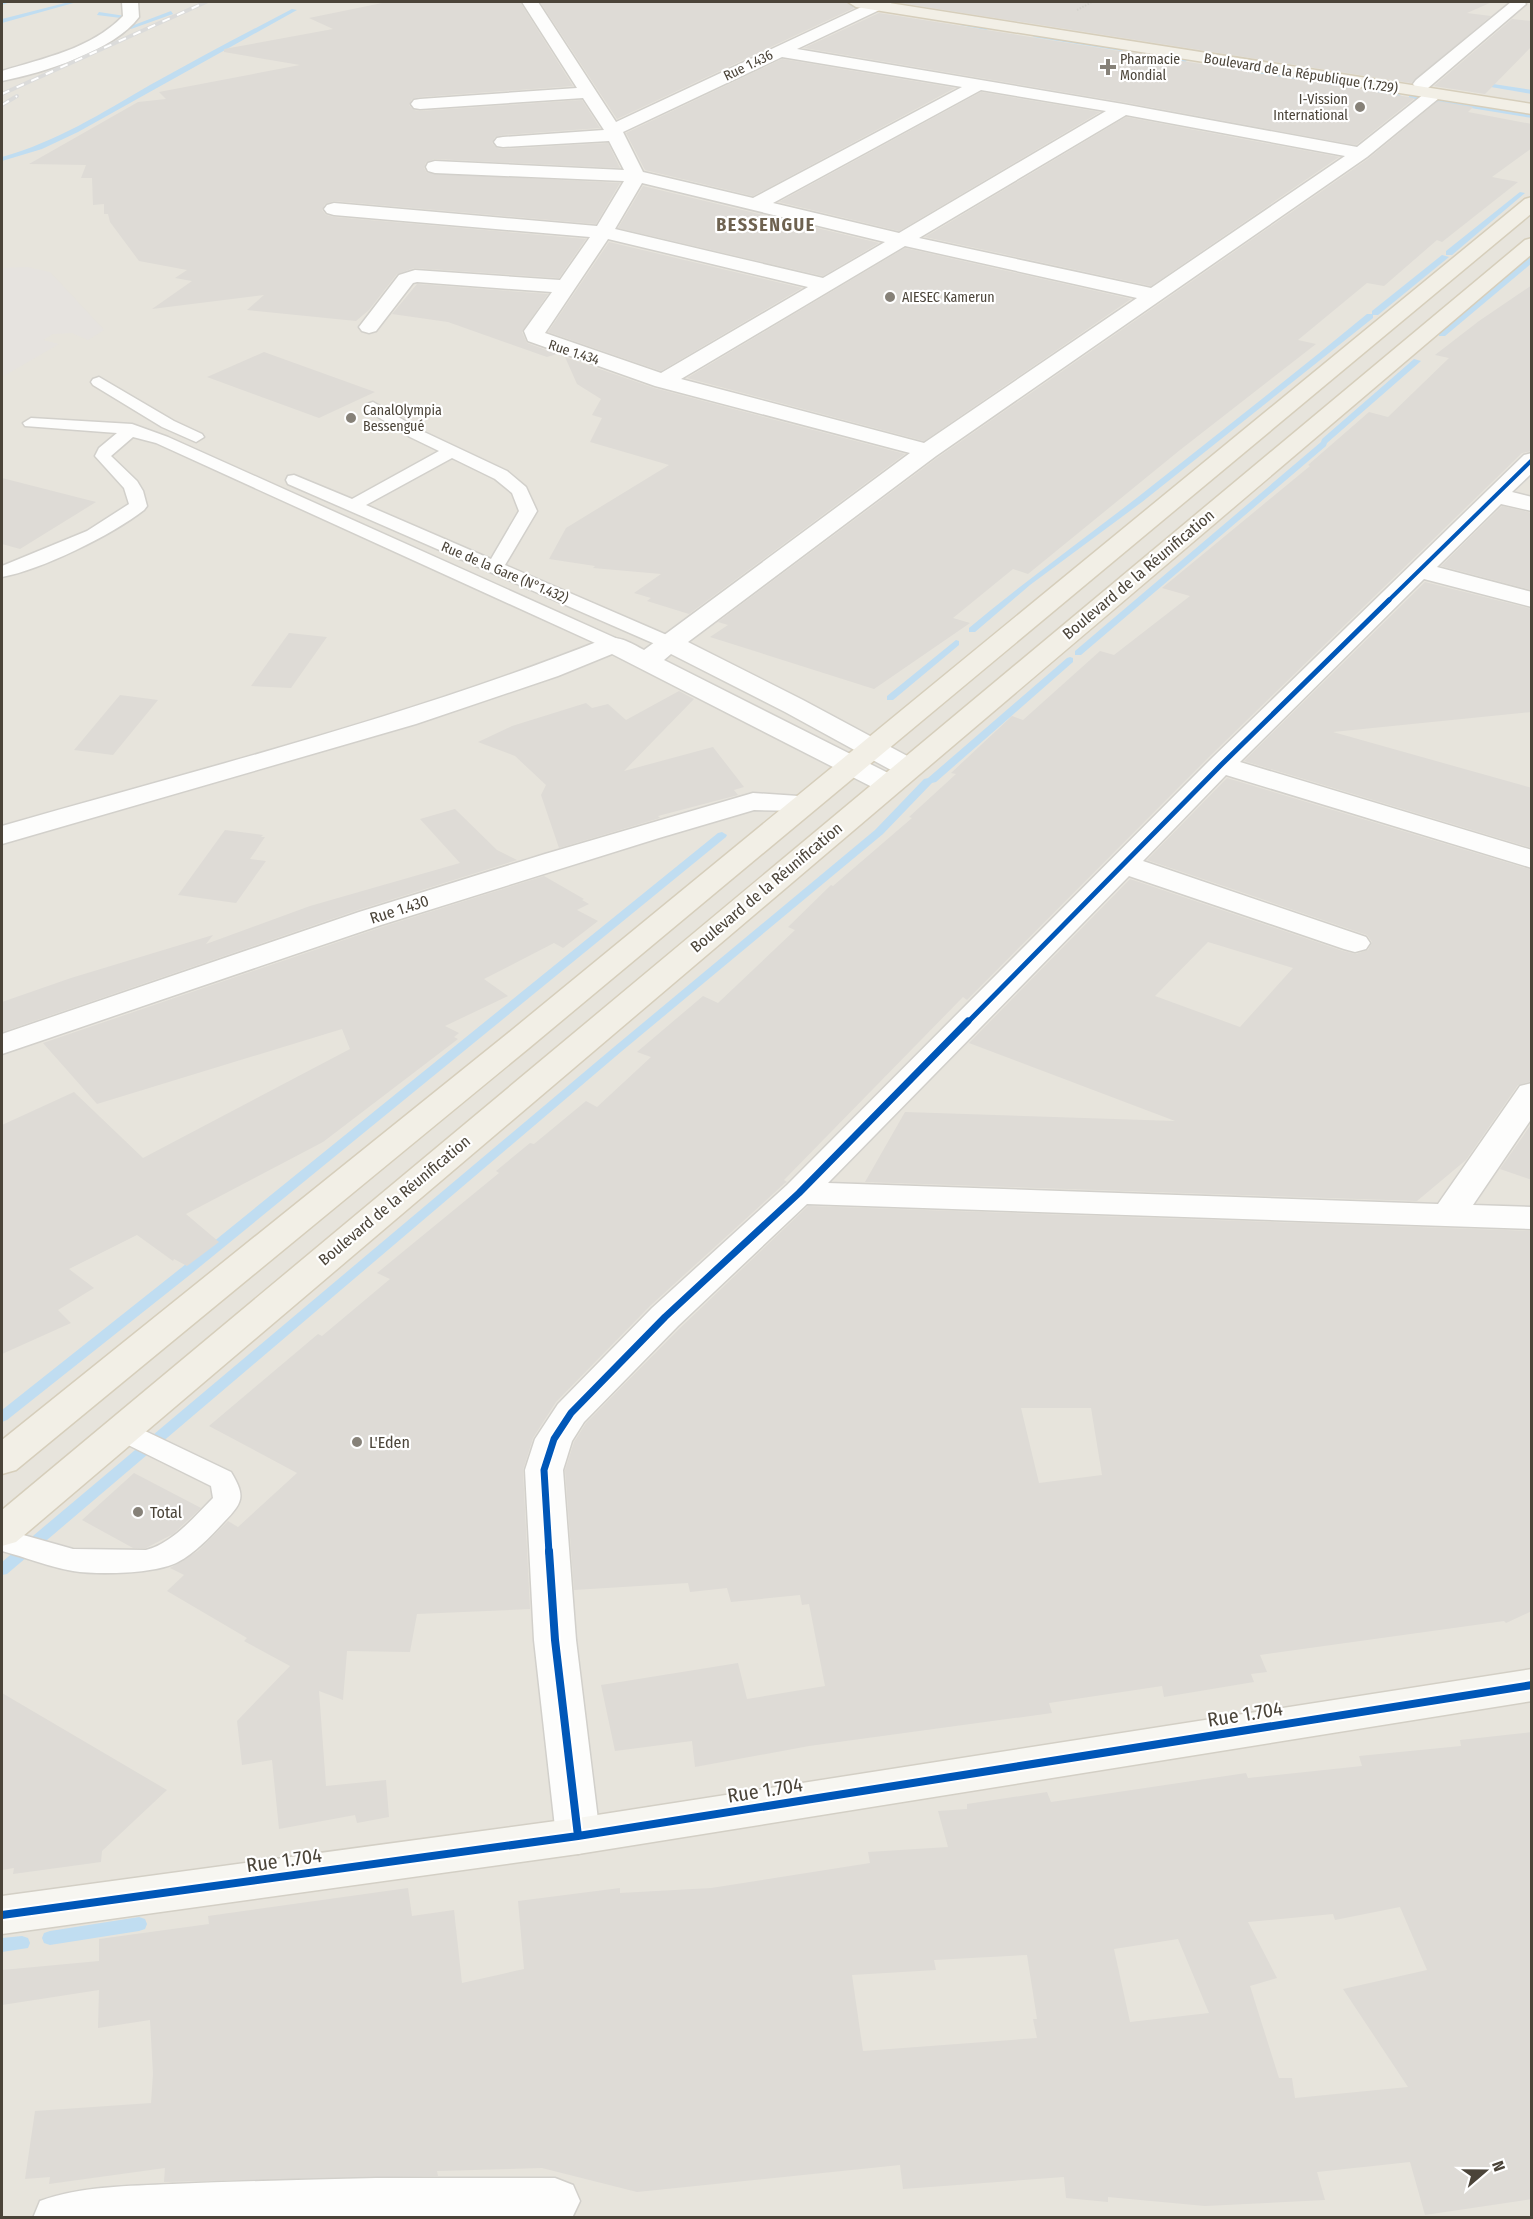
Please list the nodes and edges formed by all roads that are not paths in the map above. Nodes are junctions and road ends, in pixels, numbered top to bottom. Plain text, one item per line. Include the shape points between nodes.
1 (130, 2) edge
2 (530, 2) edge
3 (856, 2) edge
4 (916, 2) edge
5 (881, 3) edge
6 (1518, 4) dead end
7 (778, 51) junction
8 (2, 76) edge
9 (980, 84) junction
10 (1428, 89) junction
11 (588, 92) junction
12 (1530, 102) edge
13 (420, 104) dead end
14 (1123, 109) junction
15 (615, 132) junction
16 (503, 142) dead end
17 (1361, 153) junction
18 (435, 167) dead end
19 (636, 176) junction
20 (1532, 203) edge
21 (755, 205) junction
22 (334, 209) dead end
23 (603, 232) junction
24 (902, 240) junction
25 (1532, 244) edge
26 (826, 285) junction
27 (566, 287) junction
28 (1153, 295) junction
29 (369, 327) dead end
30 (663, 381) junction
31 (99, 382) dead end
32 (373, 407) dead end
33 (31, 423) dead end
34 (132, 429) junction
35 (452, 451) junction
36 (928, 451) junction
37 (1532, 460) edge
38 (1497, 496) junction
39 (1532, 504) edge
40 (352, 506) junction
41 (495, 567) junction
42 (1418, 570) junction
43 (2, 572) edge
44 (1532, 600) edge
45 (669, 643) junction
46 (613, 644) junction
47 (646, 661) junction
48 (860, 756) junction
49 (1221, 765) junction
50 (898, 776) junction
51 (803, 803) junction
52 (2, 835) edge
53 (1532, 859) edge
54 (1123, 864) junction
55 (1355, 943) dead end
56 (2, 1045) edge
57 (1532, 1093) edge
58 (799, 1193) junction
59 (1448, 1215) junction
60 (1532, 1218) edge
61 (122, 1430) junction
62 (2, 1460) edge
63 (2, 1532) edge
64 (2, 1540) edge
65 (1532, 1685) edge
66 (578, 1836) junction
67 (2, 1915) edge
68 (555, 2201) dead end
69 (58, 2217) edge

1 - 8 street via 131,17 107,38
2 - 11 street
3 - 5 main road, Boulevard de la République (1.729)
4 - 10 main road, Boulevard de la République (1.729)
5 - 7 street, Rue 1.436
5 - 10 main road, Boulevard de la République (1.729)
6 - 10 street
7 - 9 street
7 - 15 street, Rue 1.436
9 - 14 street
9 - 21 street
10 - 12 main road, Boulevard de la République (1.729)
10 - 17 street
11 - 13 street
11 - 15 street
14 - 17 street
14 - 24 street
15 - 16 street
15 - 19 street
17 - 28 street
18 - 19 street
19 - 21 street
19 - 23 street, Rue 1.434
20 - 48 main road
21 - 24 street
22 - 23 street
23 - 26 street
23 - 27 street, Rue 1.434
24 - 26 street
24 - 28 street
25 - 50 main road, Boulevard de la Réunification
26 - 30 street
27 - 29 street via 415,276 406,279
27 - 30 street, Rue 1.434 via 534,331 535,337
28 - 36 street
30 - 36 street, Rue 1.434
31 - 40 lane, Rue de la Gare (N°1.432) via 168,424
32 - 35 lane
33 - 34 lane
34 - 43 lane via 103,456 134,487 138,506 105,527
34 - 46 lane via 212,461
35 - 40 lane
35 - 41 lane via 501,475 520,491 528,511
36 - 45 street
37 - 38 street
38 - 39 street
38 - 42 street
40 - 41 lane, Rue de la Gare (N°1.432)
41 - 45 lane, Rue de la Gare (N°1.432)
42 - 44 street
42 - 49 street
45 - 47 street
45 - 48 street, Rue de la Gare (N°1.432) via 794,706
46 - 47 street
46 - 52 street via 406,718
47 - 48 street
48 - 50 street
48 - 51 main road
49 - 53 street
49 - 54 street
50 - 61 main road, Boulevard de la Réunification
51 - 56 street, Rue 1.430 via 753,801 604,844 326,932
51 - 62 main road
54 - 55 street
54 - 58 street
57 - 59 street
58 - 59 street
58 - 66 street via 617,1364 571,1413 554,1439 544,1470 555,1640
59 - 60 street
61 - 63 main road, Boulevard de la Réunification
61 - 64 lane via 222,1479 227,1501 167,1555 146,1561 73,1560
65 - 66 street, Rue 1.704
66 - 67 street, Rue 1.704
68 - 69 street via 415,2200 211,2206

